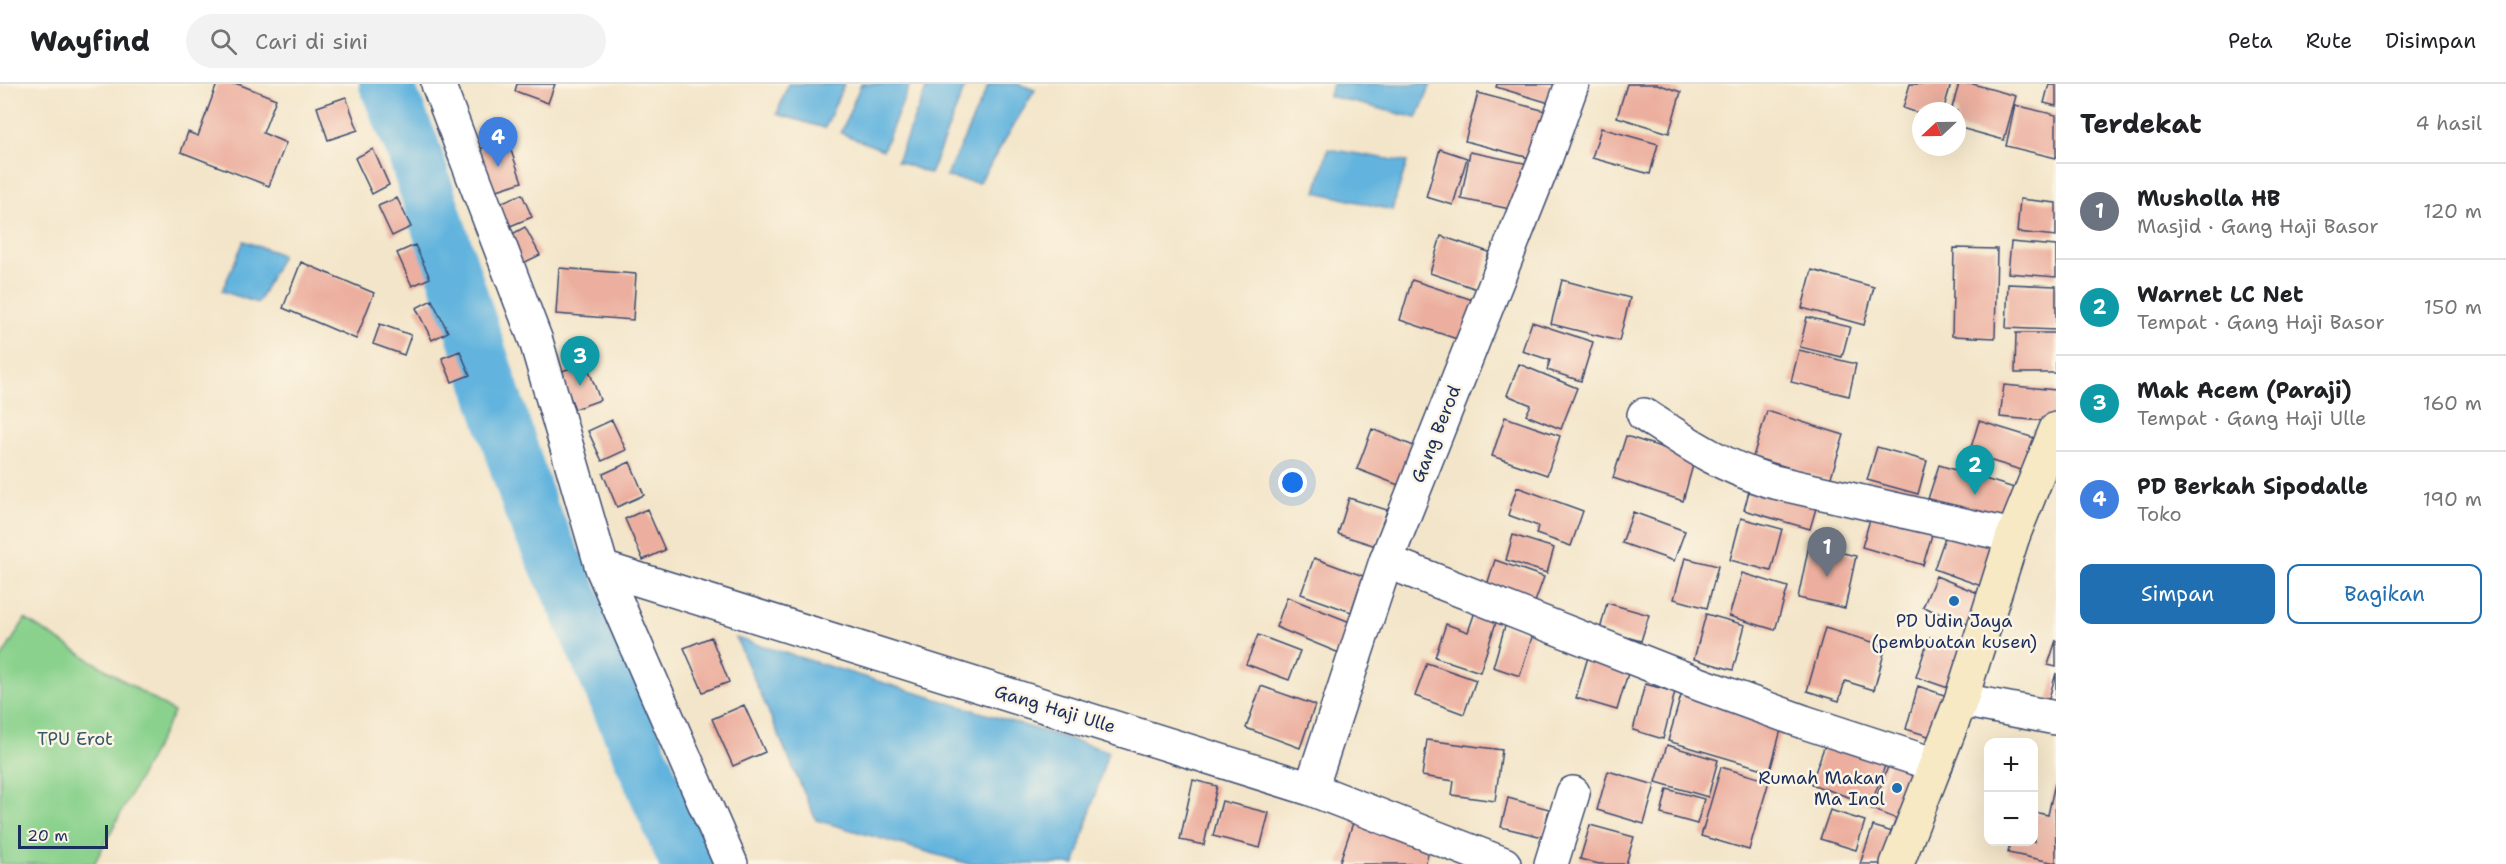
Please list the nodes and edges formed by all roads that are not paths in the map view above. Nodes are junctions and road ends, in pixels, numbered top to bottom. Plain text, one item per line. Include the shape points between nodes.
1 (438, 84) edge
2 (1572, 84) edge
3 (1644, 415) dead end
4 (2056, 429) edge
5 (2013, 536) junction
6 (1386, 561) junction
7 (602, 568) junction
8 (1961, 700) junction
9 (2056, 718) edge
10 (1936, 765) junction
11 (1311, 789) junction
12 (1573, 793) dead end
13 (731, 864) edge
14 (1504, 864) edge
15 (1551, 864) edge
16 (1897, 864) edge

1 - 7 street via 536,341
2 - 6 street, Gang Berod
3 - 5 street via 1714,460 1739,471
4 - 5 street
5 - 8 street
6 - 10 street via 1720,692
6 - 11 street, Gang Berod
7 - 11 street, Gang Haji Ulle
7 - 13 street
8 - 9 street
8 - 10 street
10 - 16 street
11 - 14 street, Gang Haji Ulle
12 - 15 street

